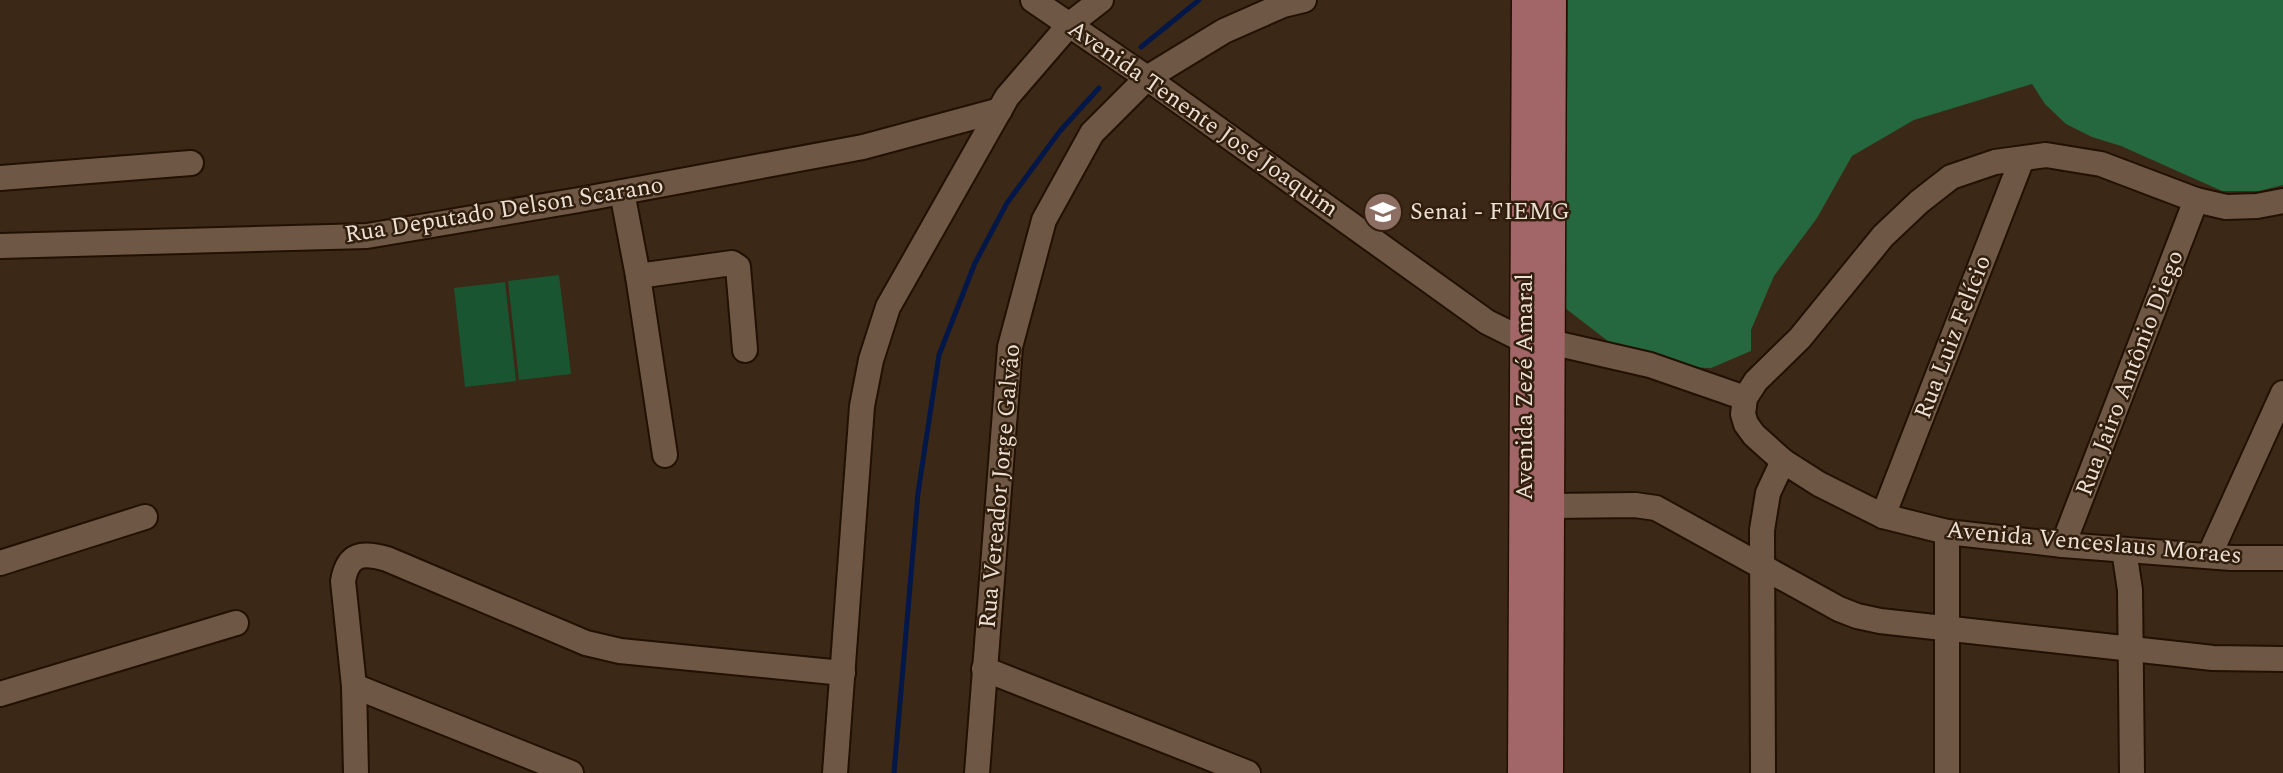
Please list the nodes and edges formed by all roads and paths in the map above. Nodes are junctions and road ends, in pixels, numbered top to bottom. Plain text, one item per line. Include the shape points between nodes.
1 (1033, 0) edge
2 (1101, 0) edge
3 (1304, 0) edge
4 (1527, 0) edge
5 (1550, 0) edge
6 (1070, 24) junction
7 (1147, 78) junction
8 (1000, 110) junction
9 (2022, 159) junction
10 (191, 163) dead end
11 (0, 178) edge
12 (622, 192) junction
13 (2196, 200) junction
14 (2283, 201) edge
15 (0, 246) edge
16 (638, 276) junction
17 (1538, 341) junction
18 (746, 350) dead end
19 (2283, 393) edge
20 (1745, 398) junction
21 (665, 455) dead end
22 (1783, 461) junction
23 (1537, 500) junction
24 (145, 516) dead end
25 (1883, 516) junction
26 (1947, 532) junction
27 (2063, 545) junction
28 (2124, 550) junction
29 (2209, 556) junction
30 (2283, 558) edge
31 (0, 564) edge
32 (1763, 566) junction
33 (236, 622) dead end
34 (1948, 627) junction
35 (2132, 649) junction
36 (2283, 659) edge
37 (984, 669) junction
38 (843, 673) junction
39 (354, 685) junction
40 (0, 694) edge
41 (356, 773) edge
42 (571, 773) edge
43 (835, 773) edge
44 (976, 773) edge
45 (1248, 773) edge
46 (1523, 773) edge
47 (1549, 773) edge
48 (1763, 773) edge
49 (1947, 773) edge
50 (2132, 773) edge

1 - 6 street, Avenida Tenente José Joaquim
2 - 6 street
3 - 7 street, Rua Vereador Jorge Galvão via 1224,31
4 - 17 main road, Avenida Zezé Amaral
5 - 17 main road, Avenida Zezé Amaral
6 - 7 street, Avenida Tenente José Joaquim
6 - 8 street
7 - 17 street, Avenida Tenente José Joaquim via 1487,322
7 - 37 street, Rua Vereador Jorge Galvão via 1092,133 1044,220 1010,347
8 - 12 street, Rua Deputado Delson Scarano via 863,147
8 - 38 street via 888,307 871,360 862,406
9 - 13 street via 2046,156 2101,164
9 - 20 street via 1995,162 1951,177 1919,202 1883,236
9 - 25 street, Rua Luiz Felício
10 - 11 street
12 - 15 street, Rua Deputado Delson Scarano via 367,236
12 - 16 street
13 - 14 street via 2226,207
13 - 27 street, Rua Jairo Antônio Diego
16 - 18 street via 732,262 738,267
16 - 21 street
17 - 20 street via 1650,365
17 - 23 main road, Avenida Zezé Amaral
19 - 29 street
20 - 22 street, Avenida Venceslaus Moraes via 1746,424
22 - 25 street, Avenida Venceslaus Moraes
22 - 32 street via 1768,493
23 - 32 street via 1656,508
23 - 46 main road, Avenida Zezé Amaral
23 - 47 main road, Avenida Zezé Amaral
24 - 31 street
25 - 26 street, Avenida Venceslaus Moraes
26 - 27 street, Avenida Venceslaus Moraes
26 - 34 street
27 - 28 street, Avenida Venceslaus Moraes
28 - 29 street, Avenida Venceslaus Moraes
28 - 35 street
29 - 30 street, Avenida Venceslaus Moraes
32 - 34 street via 1857,616
32 - 48 street
33 - 40 street
34 - 35 street
34 - 49 street
35 - 36 street via 2213,658
35 - 50 street
37 - 44 street, Rua Vereador Jorge Galvão
37 - 45 street
38 - 39 street via 586,643 369,554 353,559 343,582
38 - 43 street
39 - 41 street
39 - 42 street

